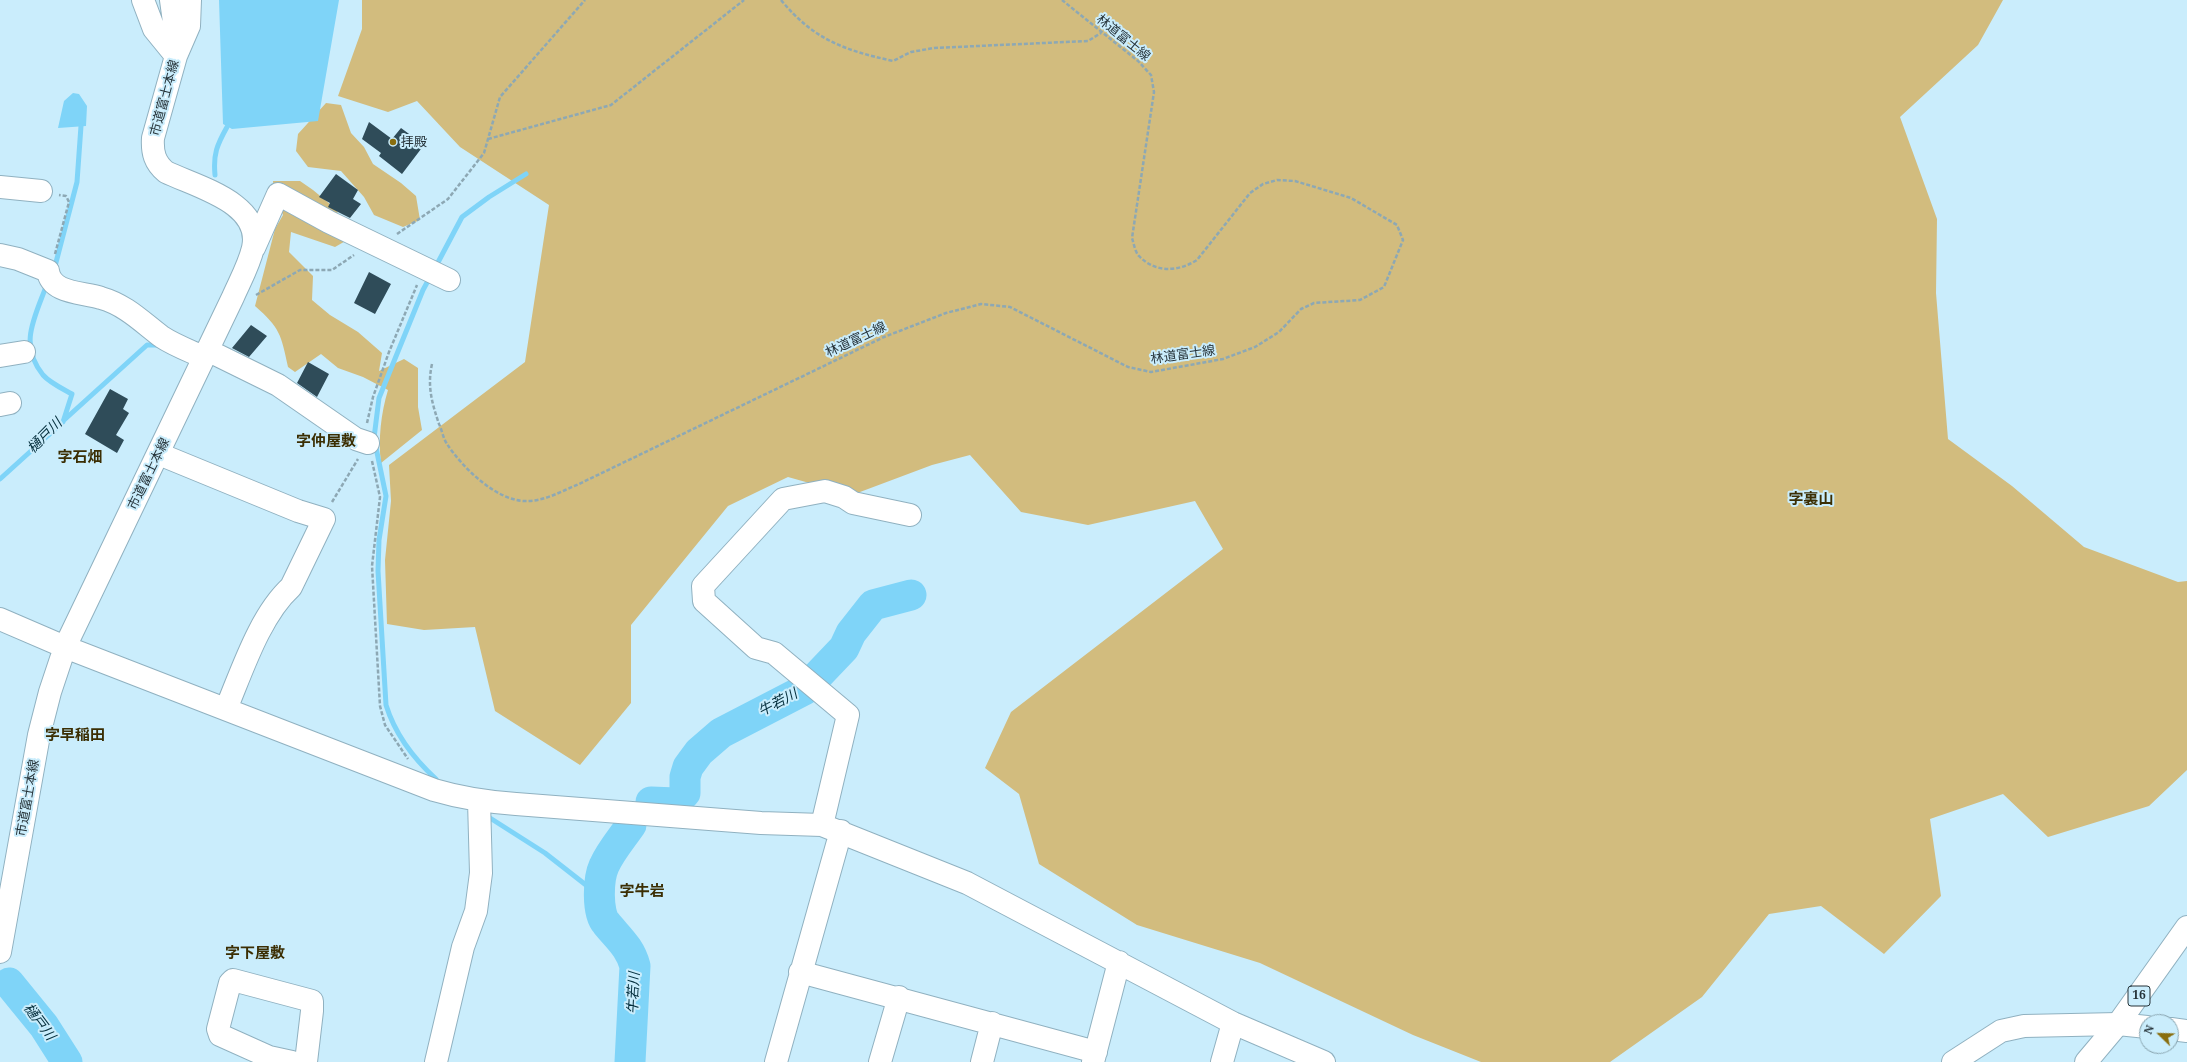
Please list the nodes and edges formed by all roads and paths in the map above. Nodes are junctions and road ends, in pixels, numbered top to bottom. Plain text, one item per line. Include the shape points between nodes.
1 (143, 0) edge
2 (171, 0) edge
3 (190, 0) edge
4 (585, 0) edge
5 (744, 0) edge
6 (781, 0) edge
7 (1062, 0) edge
8 (1101, 33) junction
9 (177, 54) junction
10 (488, 140) junction
11 (0, 187) edge
12 (41, 191) joint
13 (376, 245) junction
14 (251, 254) junction
15 (0, 255) edge
16 (48, 271) junction
17 (433, 276) joint
18 (233, 297) junction
19 (24, 352) dead end
20 (205, 354) junction
21 (0, 356) edge
22 (432, 364) dead end
23 (368, 443) junction
24 (159, 454) junction
25 (910, 514) dead end
26 (324, 519) junction
27 (0, 619) edge
28 (66, 647) junction
29 (226, 709) junction
30 (412, 781) junction
31 (479, 801) junction
32 (831, 828) junction
33 (2187, 927) edge
34 (0, 952) edge
35 (1119, 962) junction
36 (800, 972) junction
37 (899, 997) junction
38 (992, 1023) junction
39 (1233, 1023) junction
40 (2118, 1024) junction
41 (2139, 1026) edge
42 (1094, 1057) edge
43 (292, 1062) edge
44 (306, 1062) edge
45 (436, 1062) edge
46 (776, 1062) edge
47 (880, 1062) edge
48 (982, 1062) edge
49 (1222, 1062) edge
50 (1324, 1062) edge
51 (1953, 1062) edge
52 (2086, 1062) edge

1 - 9 street via 154,29
2 - 9 street, 市道富士本線
3 - 9 street, 市道富士本線 via 189,26
4 - 10 path via 500,98
5 - 10 path via 612,105
6 - 8 path via 798,20 818,34 854,53 893,61 911,52 934,48 1088,41
7 - 8 path, 林道富士線
8 - 22 path, 林道富士線 via 1138,61 1151,75 1154,92 1132,238 1138,255 1155,268 1186,266 1197,260 1250,193 1263,184 1277,180 1295,181 1351,198 1397,225 1403,240 1384,287 1360,300 1314,303 1301,309 1279,332 1255,347 1223,359 1151,372 1128,366 1010,307 981,304 946,312 884,337 579,484 549,497 526,501 500,496 470,472 446,443 430,398 429,378
9 - 14 street, 市道富士本線 via 153,138 152,149 155,158 166,172 242,210 254,230
10 - 13 path via 484,153 448,199
11 - 12 street
12 - 16 path via 66,196 68,202
13 - 14 street via 278,194
13 - 17 street
13 - 18 path via 332,270 300,270 249,299
14 - 18 street, 市道富士本線
15 - 16 street
16 - 20 street via 48,276 61,289 124,306 163,338
17 - 23 path via 417,286 389,352 373,397 365,431
18 - 20 street, 市道富士本線
19 - 21 street
20 - 23 street via 278,385 356,440
20 - 24 street, 市道富士本線
23 - 26 path via 338,488
23 - 30 path via 380,497 372,566 380,706 386,724 415,768
24 - 26 street via 298,511
24 - 28 street, 市道富士本線
25 - 32 street via 853,503 825,491 783,499 703,586 704,601 756,648 774,653 848,715
26 - 29 street via 291,587 284,593 258,634
27 - 28 street
28 - 29 street
28 - 34 street, 市道富士本線 via 50,692 39,735
29 - 30 street
30 - 31 street via 434,790
31 - 32 street
31 - 45 street via 481,873 476,911 463,947
32 - 35 street via 967,882
32 - 36 street
33 - 40 street, 16
35 - 39 street
35 - 42 street
36 - 37 street
36 - 46 street
37 - 38 street
37 - 47 street
38 - 42 street
38 - 48 street
39 - 49 street
39 - 50 street
40 - 41 street
40 - 51 street via 2024,1026 2001,1031
40 - 52 street, 16
43 - 44 street via 269,1058 220,1035 218,1029 230,983 234,980 312,1001

